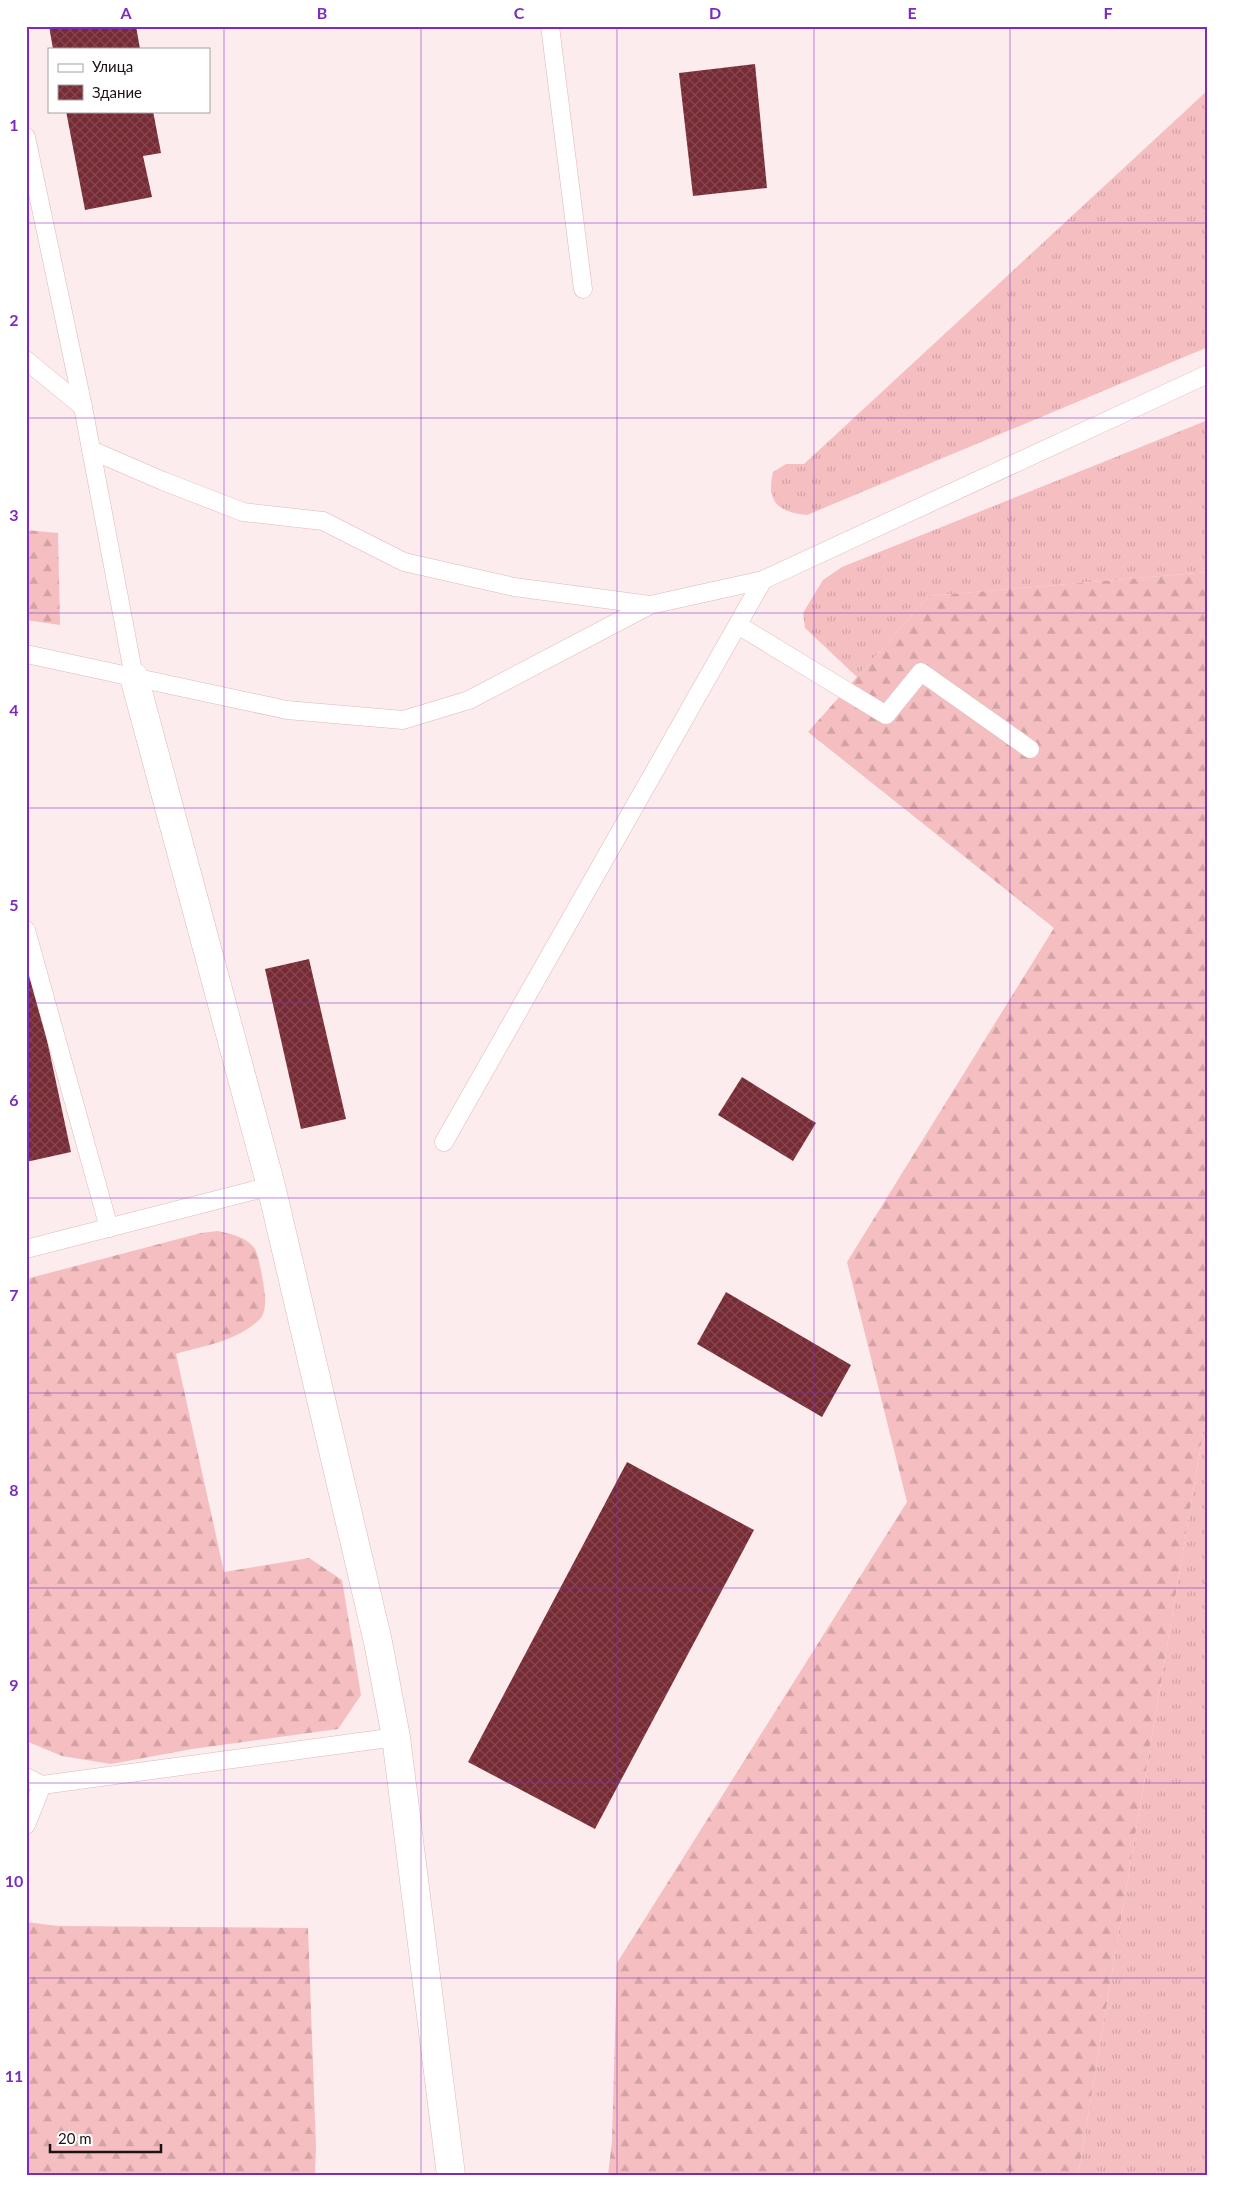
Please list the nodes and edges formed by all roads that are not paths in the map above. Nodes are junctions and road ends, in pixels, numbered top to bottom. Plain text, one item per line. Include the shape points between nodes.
1 (550, 26) edge
2 (26, 137) edge
3 (583, 289) dead end
4 (26, 360) edge
5 (1208, 374) edge
6 (83, 407) junction
7 (91, 450) junction
8 (763, 580) junction
9 (650, 605) junction
10 (738, 626) junction
11 (26, 654) edge
12 (134, 677) junction
13 (1030, 749) dead end
14 (26, 930) edge
15 (444, 1142) dead end
16 (271, 1186) junction
17 (109, 1228) junction
18 (26, 1250) edge
19 (396, 1738) junction
20 (34, 1781) edge
21 (26, 1825) edge
22 (451, 2175) edge

1 - 3 lane
2 - 6 lane
4 - 6 lane
5 - 8 lane
6 - 7 lane
7 - 9 lane via 243,512 323,521 404,562 514,586
7 - 12 lane
8 - 9 lane
8 - 10 lane
9 - 12 lane via 470,700 403,720 287,710
10 - 13 lane via 886,715 922,672
10 - 15 lane
11 - 12 lane
12 - 16 street
14 - 17 lane
16 - 17 lane
16 - 19 street via 378,1642
17 - 18 lane
19 - 20 lane
19 - 22 street
20 - 21 lane

